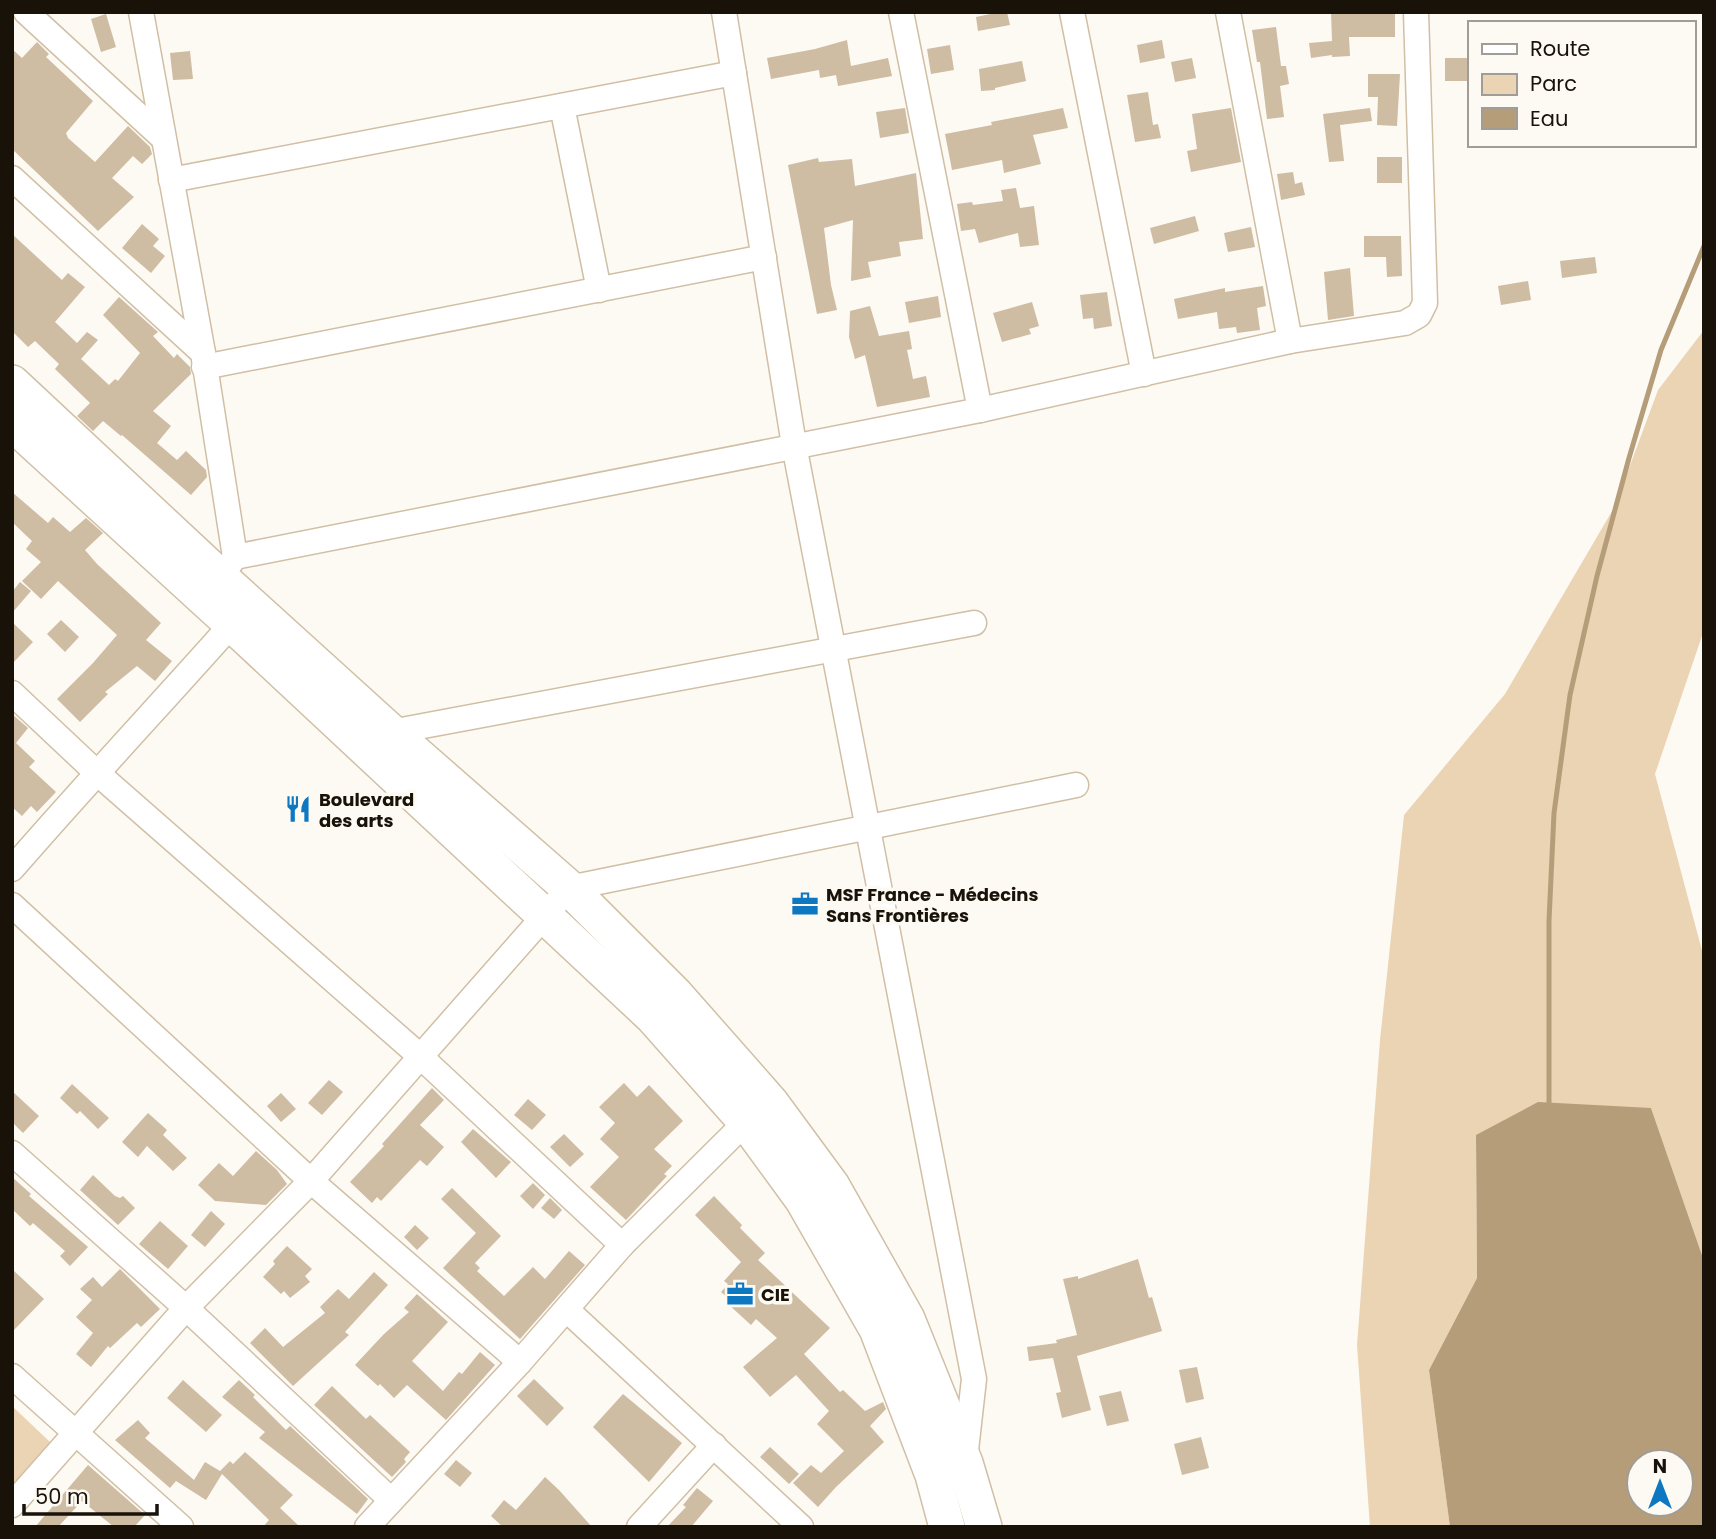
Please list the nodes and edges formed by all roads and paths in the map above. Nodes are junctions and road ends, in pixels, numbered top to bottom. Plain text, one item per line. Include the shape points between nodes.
1 (26, 12) edge
2 (141, 12) edge
3 (724, 12) edge
4 (901, 12) edge
5 (1072, 12) edge
6 (1228, 12) edge
7 (1416, 12) edge
8 (734, 74) junction
9 (562, 106) junction
10 (163, 138) junction
11 (12, 178) edge
12 (171, 180) junction
13 (764, 257) junction
14 (599, 290) junction
15 (1290, 341) junction
16 (203, 360) junction
17 (1144, 374) junction
18 (12, 383) edge
19 (980, 410) junction
20 (12, 423) edge
21 (794, 445) junction
22 (220, 578) junction
23 (974, 623) dead end
24 (232, 624) junction
25 (835, 649) junction
26 (12, 693) edge
27 (391, 732) junction
28 (96, 772) junction
29 (1076, 785) dead end
30 (866, 827) junction
31 (12, 869) edge
32 (569, 888) junction
33 (12, 905) edge
34 (543, 915) junction
35 (421, 1057) junction
36 (746, 1122) junction
37 (12, 1153) edge
38 (311, 1181) junction
39 (622, 1245) junction
40 (186, 1308) junction
41 (566, 1310) junction
42 (520, 1362) junction
43 (12, 1376) edge
44 (77, 1434) junction
45 (714, 1445) junction
46 (965, 1463) junction
47 (391, 1500) junction
48 (12, 1506) edge
49 (181, 1527) edge
50 (367, 1527) edge
51 (639, 1527) edge
52 (802, 1527) edge
53 (947, 1527) edge
54 (984, 1527) edge

1 - 10 street
2 - 10 street
3 - 8 street
4 - 19 street
5 - 17 street
6 - 15 street
7 - 15 street via 1425,303 1419,315 1405,323
8 - 9 street
8 - 13 street
9 - 12 street
9 - 14 street
10 - 12 street
11 - 16 street
12 - 16 street
13 - 14 street
13 - 21 street
14 - 16 street
15 - 17 street
16 - 22 street
17 - 19 street
18 - 22 highway
19 - 21 street
20 - 22 highway
21 - 22 street
21 - 25 street
22 - 24 highway
22 - 27 highway
23 - 25 street
24 - 28 street
24 - 34 highway
25 - 27 street
25 - 30 street
26 - 28 street
27 - 32 highway
28 - 31 street
28 - 35 street
29 - 30 street
30 - 32 street
30 - 46 street via 974,1379
32 - 34 street
32 - 46 highway via 675,995 771,1102 832,1186 907,1319
33 - 38 street
34 - 35 street
34 - 36 highway via 652,1016
35 - 38 street
35 - 39 street
36 - 39 street
36 - 53 highway via 803,1200 877,1329 933,1475
37 - 40 street
38 - 40 street
38 - 42 street
39 - 41 street
40 - 44 street
40 - 47 street
41 - 42 street
41 - 45 street
42 - 47 street
43 - 44 street
44 - 48 street
44 - 49 street
45 - 51 street
45 - 52 street
46 - 54 highway
47 - 50 street

